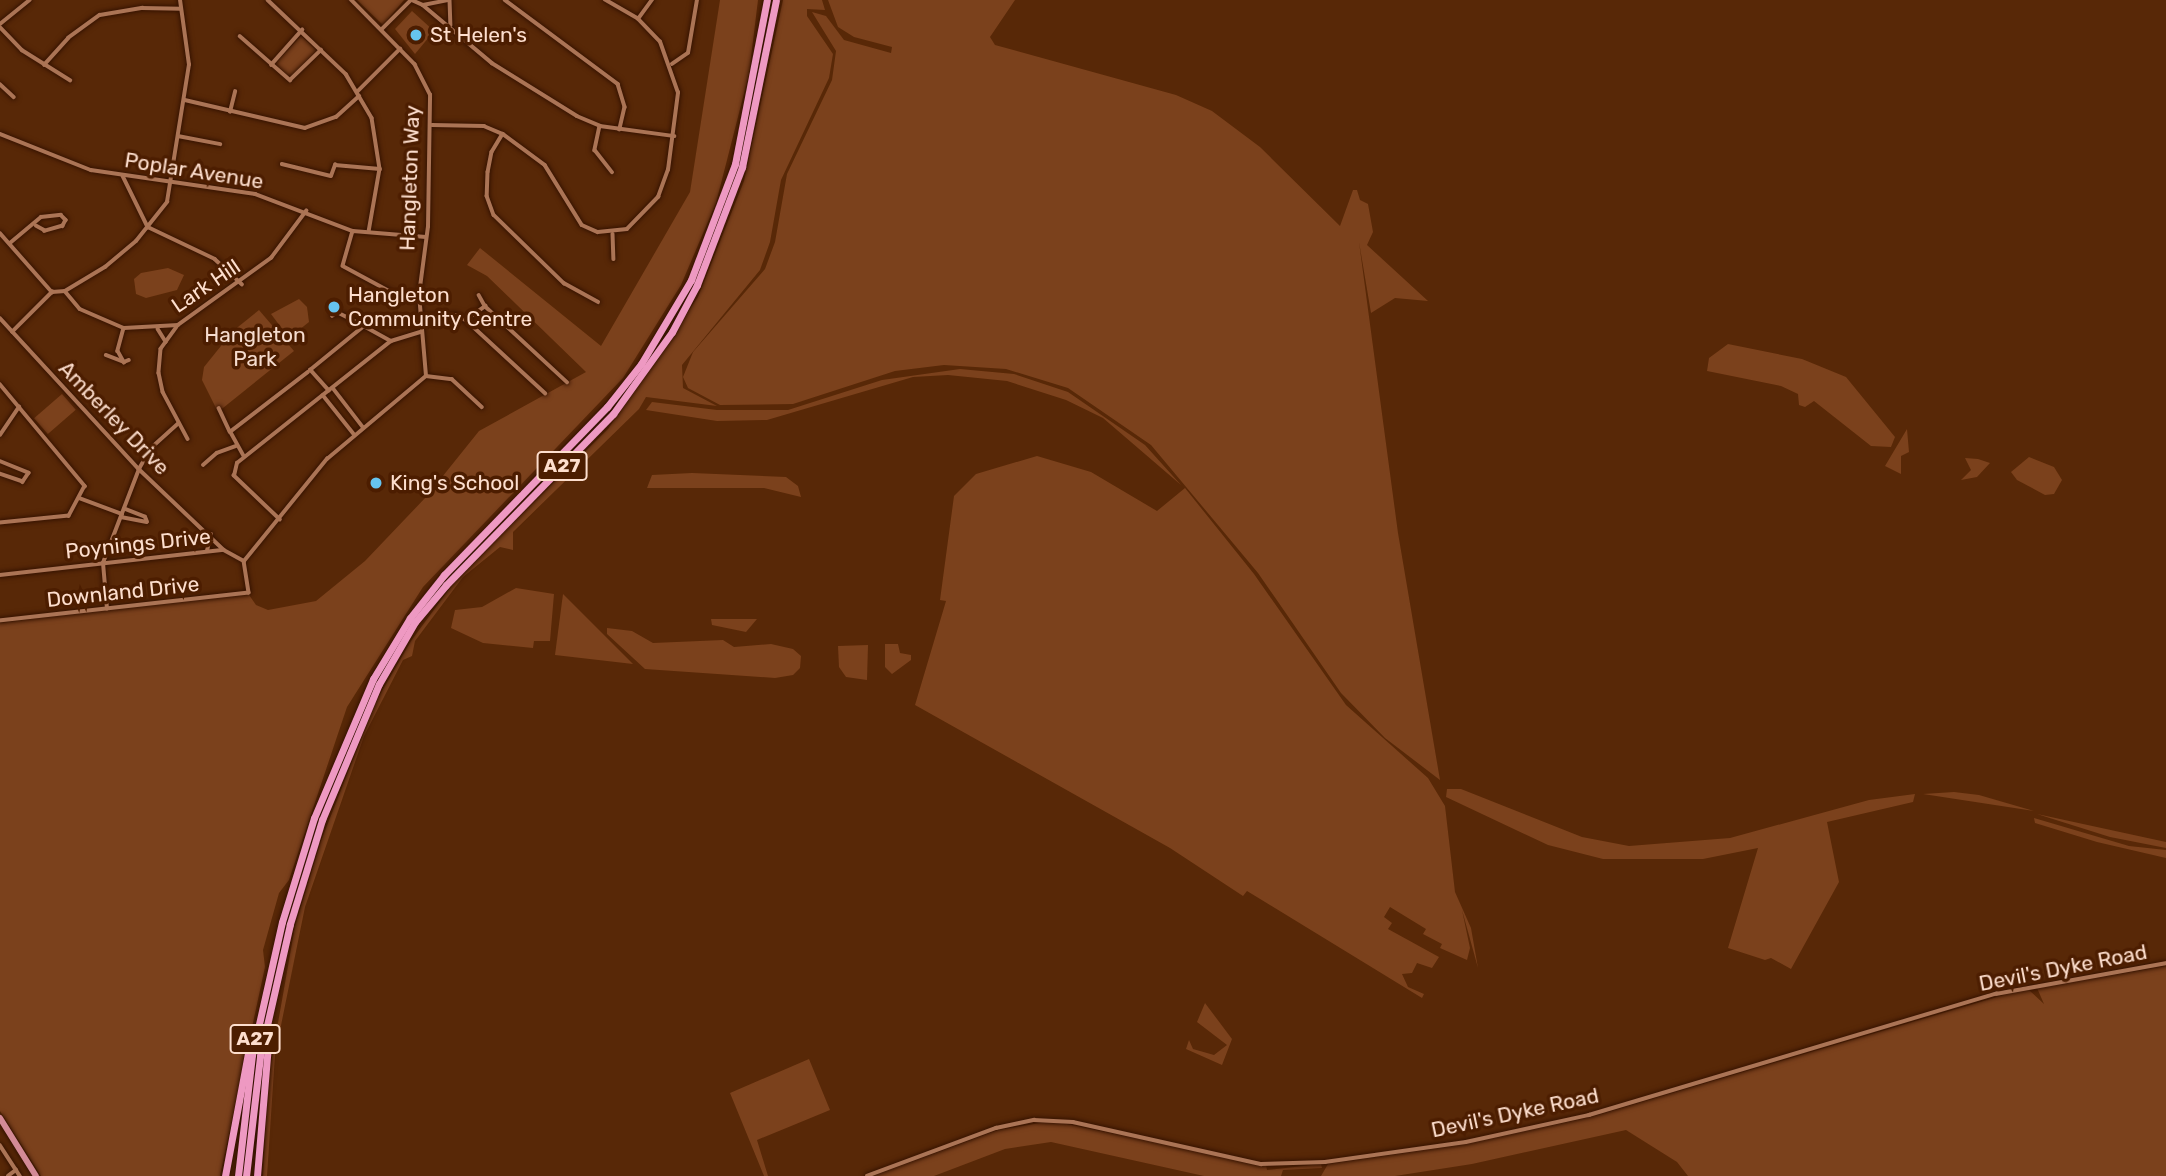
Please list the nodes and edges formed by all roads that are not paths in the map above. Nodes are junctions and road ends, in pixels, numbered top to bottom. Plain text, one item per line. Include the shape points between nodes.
1 (30, 0) edge
2 (180, 0) edge
3 (268, 0) edge
4 (351, 0) edge
5 (412, 0) edge
6 (449, 0) edge
7 (505, 0) edge
8 (605, 0) edge
9 (652, 0) edge
10 (697, 0) edge
11 (767, 0) edge
12 (776, 0) edge
13 (422, 5) junction
14 (181, 9) junction
15 (638, 19) junction
16 (451, 25) junction
17 (0, 26) edge
18 (382, 29) junction
19 (302, 30) junction
20 (240, 36) dead end
21 (400, 49) junction
22 (321, 50) junction
23 (671, 64) junction
24 (44, 65) junction
25 (271, 65) junction
26 (70, 80) dead end
27 (0, 83) edge
28 (235, 92) dead end
29 (358, 94) junction
30 (14, 97) dead end
31 (185, 100) junction
32 (230, 112) junction
33 (432, 125) junction
34 (600, 126) junction
35 (620, 129) junction
36 (0, 134) edge
37 (503, 134) junction
38 (177, 136) junction
39 (674, 136) junction
40 (220, 144) dead end
41 (282, 164) dead end
42 (380, 169) junction
43 (612, 172) dead end
44 (122, 176) junction
45 (172, 181) junction
46 (306, 211) junction
47 (36, 226) junction
48 (148, 227) junction
49 (353, 230) junction
50 (369, 232) junction
51 (0, 233) edge
52 (613, 234) junction
53 (427, 237) junction
54 (10, 243) junction
55 (614, 259) dead end
56 (242, 284) junction
57 (65, 291) junction
58 (52, 292) junction
59 (419, 295) junction
60 (479, 295) dead end
61 (598, 302) dead end
62 (485, 306) junction
63 (332, 316) dead end
64 (419, 317) junction
65 (0, 318) edge
66 (466, 320) junction
67 (178, 325) junction
68 (365, 326) junction
69 (124, 328) junction
70 (158, 329) junction
71 (12, 332) junction
72 (421, 332) junction
73 (391, 341) junction
74 (166, 342) junction
75 (118, 351) junction
76 (307, 372) dead end
77 (426, 376) junction
78 (567, 382) dead end
79 (0, 384) edge
80 (331, 389) junction
81 (545, 393) dead end
82 (323, 395) junction
83 (19, 407) junction
84 (482, 407) dead end
85 (219, 408) dead end
86 (178, 424) junction
87 (363, 427) junction
88 (230, 432) junction
89 (354, 434) junction
90 (0, 435) edge
91 (188, 439) dead end
92 (236, 446) junction
93 (244, 457) junction
94 (0, 461) edge
95 (203, 465) dead end
96 (139, 469) junction
97 (0, 474) edge
98 (79, 498) junction
99 (123, 513) junction
100 (280, 520) junction
101 (0, 523) edge
102 (211, 534) junction
103 (224, 550) junction
104 (207, 551) junction
105 (244, 561) junction
106 (103, 564) junction
107 (0, 575) edge
108 (107, 610) junction
109 (0, 621) edge
110 (2166, 963) edge
111 (274, 990) junction
112 (258, 1021) junction
113 (0, 1118) edge
114 (0, 1145) edge
115 (16, 1170) junction
116 (8, 1176) edge
117 (20, 1176) edge
118 (36, 1176) edge
119 (225, 1176) edge
120 (238, 1176) edge
121 (246, 1176) edge
122 (257, 1176) edge
123 (867, 1176) edge

1 - 17 street
2 - 14 street
3 - 19 street
4 - 18 street, Hangleton Way
5 - 13 street
5 - 18 street
6 - 13 street
6 - 16 street
7 - 35 street via 618,84 625,107
8 - 15 street
9 - 15 street
10 - 23 street via 688,54
11 - 112 highway, A27 via 735,164 691,280 641,363 607,407 444,575 410,618 373,679 303,851
12 - 111 highway, A27 via 742,167 697,285 647,369 612,414 415,622 379,684 322,820
13 - 16 street
14 - 24 street via 142,8 100,15 68,38
14 - 31 street via 188,37
15 - 23 street via 660,42
16 - 34 street via 492,63
17 - 24 street
18 - 21 street, Hangleton Way
19 - 22 street
19 - 25 street
20 - 25 street
21 - 29 street
21 - 33 street, Hangleton Way via 425,81
22 - 25 street via 290,80
22 - 29 street
23 - 39 street via 678,93
24 - 26 street
27 - 30 street
28 - 32 street
29 - 32 street via 336,117 305,128
29 - 42 street via 377,134
31 - 32 street
31 - 38 street
33 - 37 street via 484,127
33 - 53 street, Hangleton Way
34 - 35 street
34 - 43 street via 595,150
35 - 39 street
36 - 44 street, Poplar Avenue via 52,158
37 - 52 street via 545,165 582,225
37 - 61 street via 492,152 488,172 487,196 494,215 564,283
38 - 40 street
38 - 45 street
39 - 52 street via 658,197 643,217
41 - 42 street via 331,176 335,165
42 - 50 street
44 - 45 street, Poplar Avenue
44 - 48 street
45 - 46 street, Poplar Avenue via 255,194
45 - 48 street via 167,201
46 - 49 street, Poplar Avenue
46 - 56 street, Lark Hill via 292,235
47 - 47 street via 43,217 61,215 66,220 45,231
47 - 54 street
48 - 56 street via 215,259
48 - 57 street via 105,267
49 - 50 street, Poplar Avenue
49 - 59 street via 343,267 395,294
50 - 53 street, Poplar Avenue
51 - 54 street
52 - 55 street
53 - 59 street, Hangleton Way
54 - 58 street
56 - 67 street, Lark Hill
57 - 58 street
57 - 69 street, Lark Hill via 90,315
58 - 71 street
59 - 64 street, Hangleton Way
60 - 62 street
62 - 66 street
62 - 78 street
63 - 68 street via 337,312
64 - 66 street via 456,315
64 - 72 street, Hangleton Way
65 - 71 street, Amberley Drive
66 - 81 street
67 - 70 street, Lark Hill
67 - 74 street
68 - 73 street
68 - 80 street via 310,370
69 - 70 street, Lark Hill
69 - 75 street
70 - 74 street
71 - 96 street, Amberley Drive
72 - 73 street
72 - 77 street, Hangleton Way
73 - 80 street
74 - 86 street via 159,373
75 - 75 street via 127,361 108,357
76 - 88 street
77 - 84 street via 452,379
77 - 87 street
79 - 83 street
80 - 82 street
80 - 87 street
82 - 89 street
82 - 93 street
83 - 90 street
83 - 98 street via 81,476 86,486
85 - 88 street
86 - 91 street
86 - 96 street via 151,448
87 - 89 street
88 - 92 street
89 - 100 street via 327,459
92 - 93 street
92 - 95 street
93 - 100 street via 232,469 234,476
94 - 97 street via 29,473 23,482
96 - 99 street
96 - 102 street, Amberley Drive
98 - 99 street
98 - 101 street via 69,516
99 - 99 street via 145,517 146,522
99 - 106 street
100 - 105 street
102 - 103 street, Amberley Drive
102 - 104 street
103 - 104 street, Poynings Drive
103 - 105 street, Poynings Drive
104 - 106 street, Poynings Drive
105 - 108 street, Downland Drive via 248,593
106 - 107 street, Poynings Drive
106 - 108 street
108 - 109 street, Downland Drive
110 - 123 street, Devil's Dyke Road via 1996,994 1589,1115 1466,1142 1325,1162 1261,1164 1073,1122 1034,1119 996,1128
111 - 121 highway, A27 via 255,1088
111 - 122 highway, A27
112 - 119 highway, A27
112 - 120 highway, A27
113 - 118 main road
114 - 115 street
115 - 116 street
115 - 117 street

